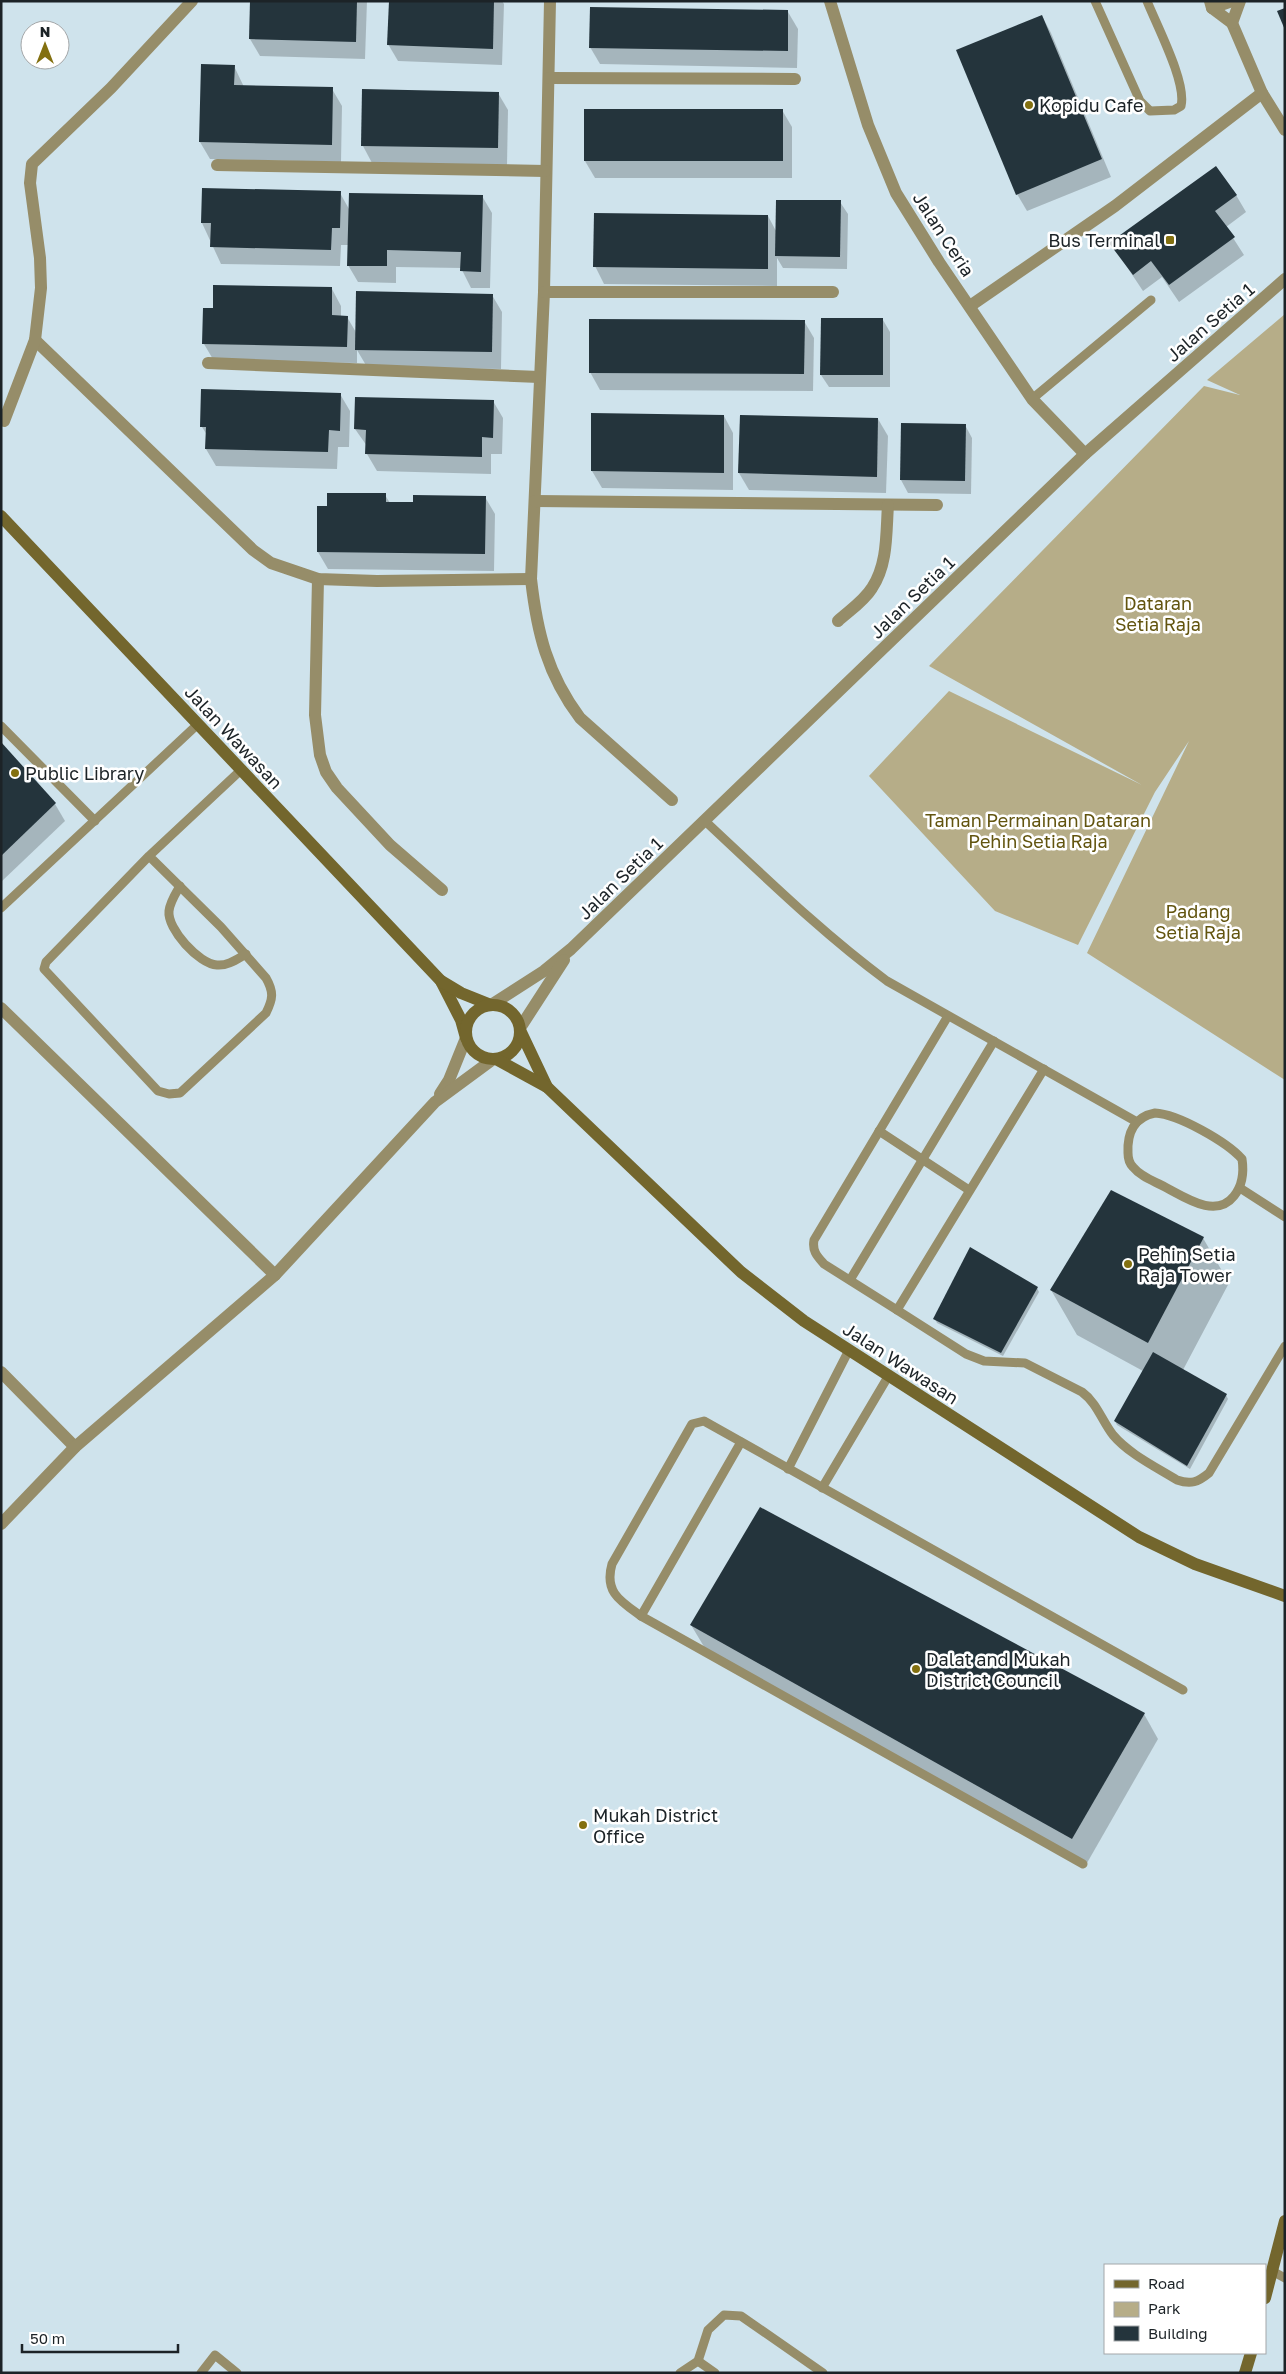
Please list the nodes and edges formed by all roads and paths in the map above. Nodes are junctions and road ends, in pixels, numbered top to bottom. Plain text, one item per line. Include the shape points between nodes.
1 (192, 1) edge
2 (550, 1) edge
3 (830, 1) edge
4 (1095, 1) edge
5 (1147, 1) edge
6 (1232, 1) edge
7 (1240, 1) edge
8 (1211, 4) edge
9 (1232, 22) junction
10 (549, 78) junction
11 (795, 79) dead end
12 (1262, 93) junction
13 (1285, 130) edge
14 (217, 166) dead end
15 (545, 171) junction
16 (1285, 279) edge
17 (544, 292) junction
18 (833, 292) dead end
19 (1151, 300) dead end
20 (970, 306) junction
21 (35, 340) junction
22 (208, 363) dead end
23 (539, 377) junction
24 (1032, 399) junction
25 (4, 421) dead end
26 (1086, 454) junction
27 (535, 501) junction
28 (888, 505) junction
29 (937, 505) dead end
30 (1, 516) edge
31 (318, 579) junction
32 (531, 579) junction
33 (838, 621) dead end
34 (198, 724) junction
35 (1, 726) edge
36 (241, 770) junction
37 (672, 800) dead end
38 (95, 821) junction
39 (704, 821) junction
40 (149, 856) junction
41 (180, 886) junction
42 (442, 890) dead end
43 (1, 908) edge
44 (571, 949) junction
45 (246, 954) junction
46 (441, 981) junction
47 (491, 1005) junction
48 (1, 1008) edge
49 (948, 1016) junction
50 (520, 1028) junction
51 (466, 1038) junction
52 (994, 1041) junction
53 (494, 1059) junction
54 (1044, 1069) junction
55 (547, 1087) junction
56 (435, 1102) junction
57 (1137, 1122) junction
58 (879, 1131) junction
59 (923, 1160) junction
60 (1240, 1188) junction
61 (969, 1190) junction
62 (1285, 1216) edge
63 (275, 1275) junction
64 (850, 1280) junction
65 (898, 1310) junction
66 (1285, 1346) edge
67 (849, 1350) junction
68 (1, 1372) edge
69 (889, 1376) junction
70 (741, 1442) junction
71 (75, 1447) junction
72 (788, 1469) junction
73 (822, 1488) junction
74 (1, 1524) edge
75 (1285, 1596) edge
76 (641, 1616) junction
77 (1183, 1690) dead end
78 (1083, 1864) dead end
79 (1285, 2221) edge
80 (1272, 2271) junction
81 (1285, 2278) edge
82 (1266, 2294) edge
83 (1251, 2354) edge
84 (698, 2361) junction
85 (201, 2373) edge
86 (237, 2373) edge
87 (680, 2373) edge
88 (714, 2373) edge
89 (823, 2373) edge
90 (1245, 2373) edge

1 - 21 street via 111,88 32,164 30,183 41,288
2 - 10 street
3 - 20 street, Jalan Ceria via 868,125 896,193
4 - 5 lane via 1140,101 1150,111 1174,110 1181,106 1184,97
6 - 8 street
7 - 9 street
8 - 9 street
9 - 12 street
10 - 11 street
10 - 15 street
12 - 13 street
12 - 20 street via 1115,206
14 - 15 street
15 - 17 street
16 - 26 street, Jalan Setia 1
17 - 18 street
17 - 23 street
19 - 24 lane
20 - 24 street, Jalan Ceria
21 - 25 street
21 - 31 street via 253,550 271,563
22 - 23 street
23 - 27 street
24 - 26 street, Jalan Ceria
26 - 39 street, Jalan Setia 1
27 - 28 street
27 - 32 street
28 - 29 street
28 - 33 street via 885,556 880,574 871,590
30 - 34 street, Jalan Wawasan
31 - 32 street
31 - 42 street via 315,714 320,755 326,772 390,845
32 - 37 street via 538,630 552,674 567,701 580,718
34 - 36 street, Jalan Wawasan
34 - 38 lane
35 - 38 lane
36 - 40 lane
36 - 46 street, Jalan Wawasan
38 - 43 lane
39 - 44 street, Jalan Setia 1
39 - 49 lane via 859,960 887,981
40 - 41 lane
40 - 45 lane via 46,962 44,969 158,1091 180,1093 266,1013 273,1000 271,987
41 - 45 lane
41 - 45 lane via 169,908 169,917 173,929 194,953 214,965 230,963
44 - 47 street, Jalan Setia 1 via 544,972
44 - 50 street, Jalan Setia 1
46 - 47 street, Jalan Wawasan
46 - 51 street, Jalan Wawasan via 461,1020
47 - 50 street via 510,1011
47 - 51 street via 482,1007 468,1020
48 - 63 street
49 - 52 lane
49 - 58 lane
50 - 53 street via 517,1045 512,1052
50 - 55 street, Jalan Wawasan
51 - 53 street via 478,1056
51 - 56 street via 449,1080
52 - 54 lane
52 - 59 lane
53 - 55 street, Jalan Wawasan
53 - 56 street
54 - 57 lane
54 - 61 lane
55 - 67 street, Jalan Wawasan via 741,1272 804,1321
56 - 63 street
57 - 60 lane via 1156,1113 1171,1116 1212,1137 1242,1159
57 - 60 lane via 1128,1138 1128,1158 1140,1174 1189,1200 1213,1207 1228,1203
58 - 59 lane
58 - 64 lane via 814,1240 816,1256
59 - 61 lane
59 - 64 lane
60 - 62 lane
61 - 65 lane
63 - 71 street
64 - 65 lane
65 - 66 lane via 966,1354 984,1361 1024,1363 1082,1392 1090,1398 1121,1443 1187,1484 1197,1482 1210,1473
67 - 69 street, Jalan Wawasan
67 - 72 lane
68 - 71 street
69 - 73 lane
69 - 75 street, Jalan Wawasan via 1139,1537 1195,1564
70 - 72 lane
70 - 76 lane
70 - 76 lane via 704,1421 692,1424 612,1564 609,1575 611,1590 621,1602
71 - 74 street
72 - 73 lane
73 - 77 lane
76 - 78 lane
79 - 80 street
80 - 81 lane
80 - 82 street
83 - 90 street
84 - 87 lane
84 - 88 lane
84 - 89 lane via 708,2330 724,2315 741,2316
85 - 86 lane via 214,2355

